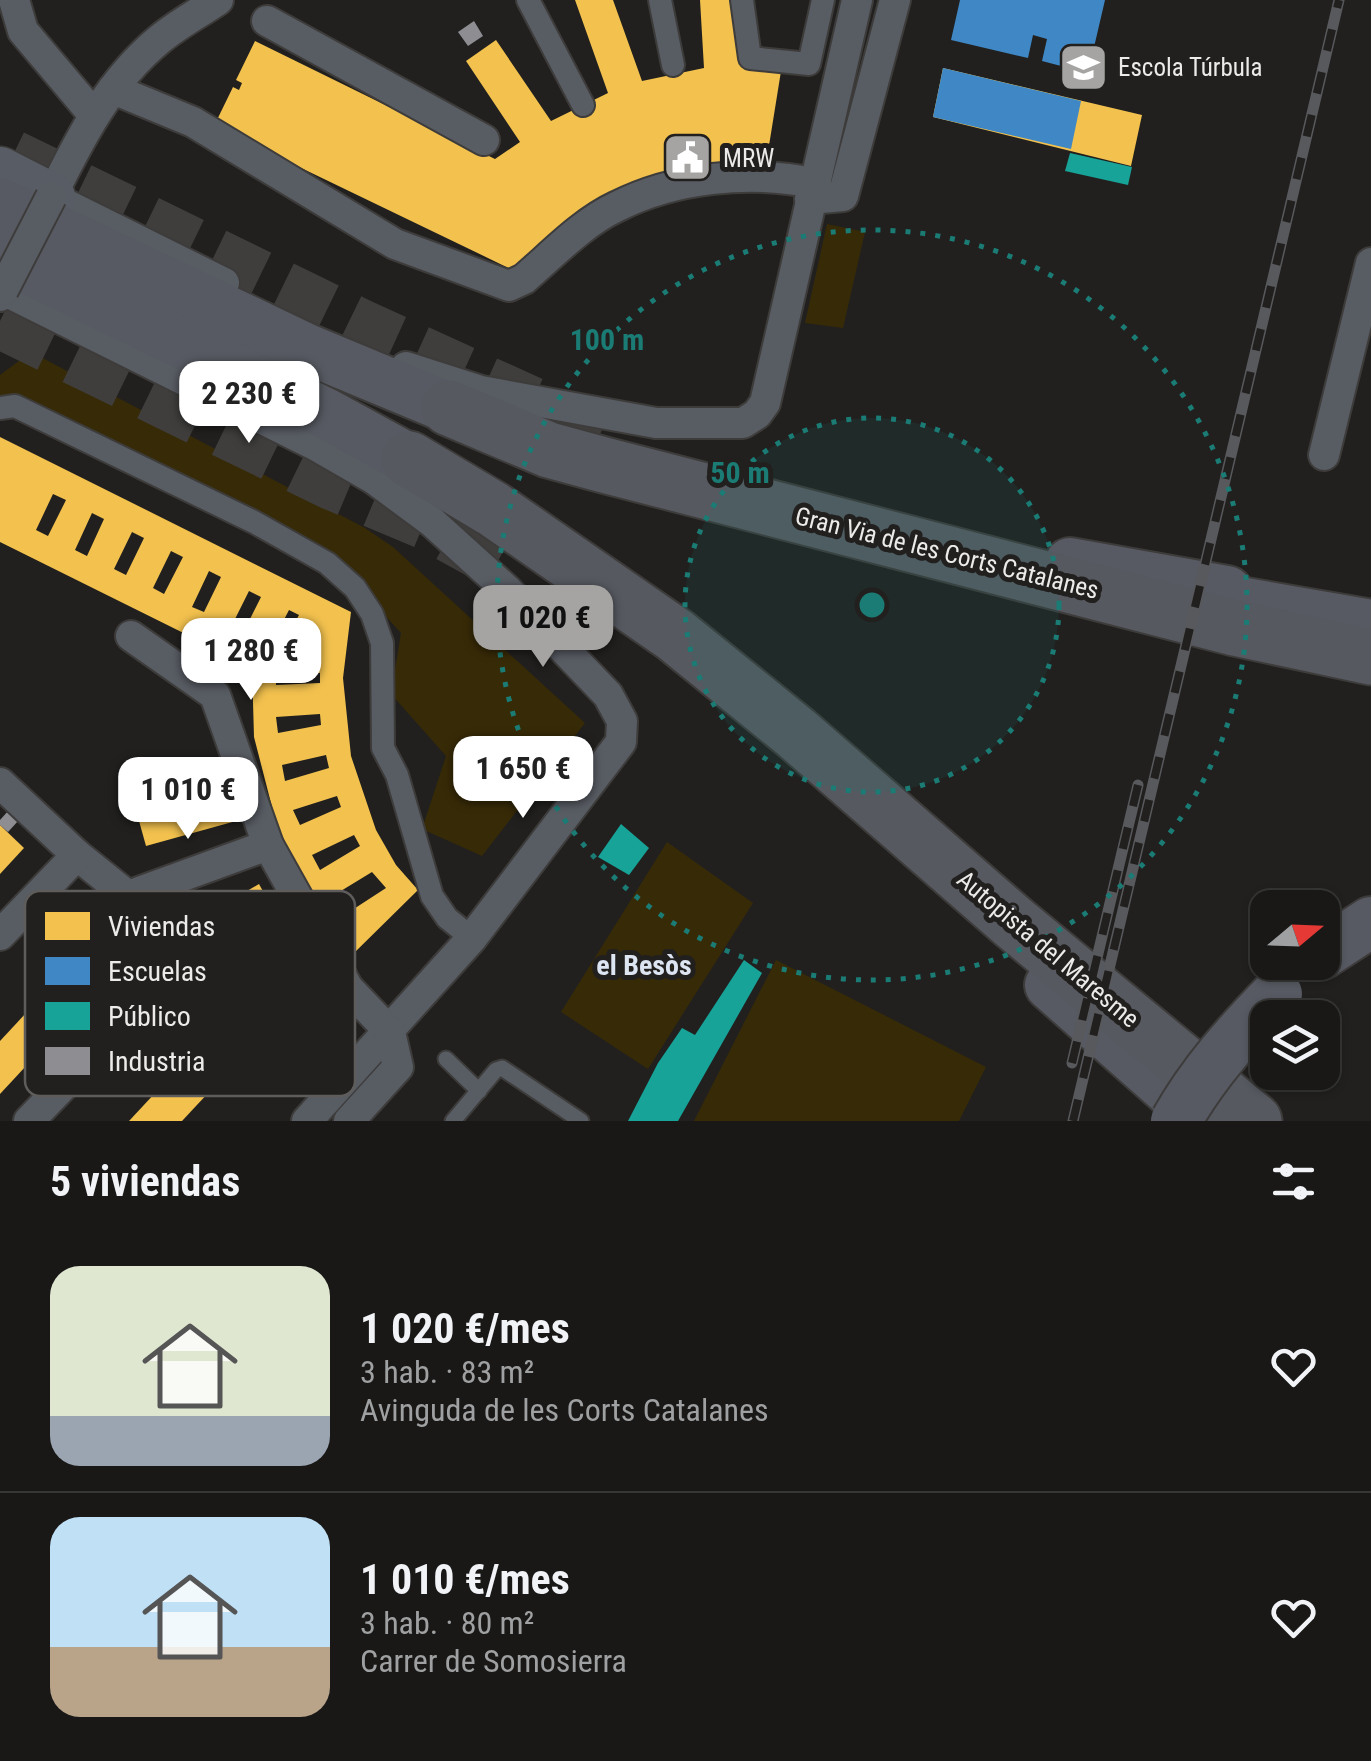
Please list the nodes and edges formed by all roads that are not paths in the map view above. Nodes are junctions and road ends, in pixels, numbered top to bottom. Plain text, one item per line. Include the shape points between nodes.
1 (218, 0) edge
2 (528, 0) edge
3 (660, 0) edge
4 (742, 0) edge
5 (823, 0) edge
6 (857, 0) edge
7 (896, 0) edge
8 (11, 15) edge
9 (267, 20) dead end
10 (672, 64) dead end
11 (112, 89) junction
12 (582, 105) dead end
13 (93, 114) junction
14 (484, 140) dead end
15 (0, 171) edge
16 (812, 191) junction
17 (51, 197) junction
18 (0, 203) edge
19 (1371, 263) edge
20 (1, 282) edge
21 (0, 408) edge
22 (449, 408) joint
23 (614, 439) tunnel mouth
24 (1324, 455) dead end
25 (408, 459) joint
26 (971, 553) junction
27 (1043, 562) junction
28 (521, 574) tunnel mouth
29 (1371, 611) edge
30 (1371, 625) edge
31 (131, 636) dead end
32 (1371, 656) edge
33 (0, 783) edge
34 (846, 794) junction
35 (268, 846) junction
36 (77, 855) junction
37 (42, 891) edge
38 (122, 891) edge
39 (142, 891) edge
40 (293, 891) edge
41 (25, 909) edge
42 (1371, 922) edge
43 (0, 935) edge
44 (472, 938) junction
45 (1340, 942) edge
46 (1292, 980) edge
47 (355, 995) edge
48 (390, 1032) junction
49 (446, 1059) dead end
50 (355, 1069) edge
51 (479, 1090) junction
52 (54, 1096) edge
53 (330, 1096) edge
54 (1214, 1114) edge
55 (30, 1121) edge
56 (306, 1121) edge
57 (349, 1121) edge
58 (453, 1121) edge
59 (580, 1121) edge
60 (1288, 1121) edge

1 - 11 street via 160,39
2 - 12 street
3 - 10 street
4 - 5 street via 750,58 809,64
6 - 16 street
7 - 16 street via 843,196
8 - 13 street
9 - 14 street
11 - 13 street
11 - 16 street via 193,122 395,244 509,286 613,208 660,189 738,176 787,177
13 - 17 street
15 - 17 main road
16 - 17 street via 765,403 742,422 690,424 481,391 377,356
17 - 20 street, bridge
18 - 22 highway, Gran Via de les Corts Catalanes via 306,349
19 - 24 street
20 - 25 highway via 326,413
20 - 44 street via 374,479 506,589 608,694 622,721 621,742
21 - 44 street via 15,406 254,522 327,563 355,588 382,643 383,748 397,774 432,896
22 - 26 highway, Gran Via de les Corts Catalanes via 549,450
23 - 26 highway
25 - 34 highway via 648,615
26 - 27 highway
26 - 32 highway, Gran Via de les Corts Catalanes via 1236,628
27 - 29 highway
27 - 30 highway
28 - 34 highway
31 - 35 street via 215,695
33 - 36 street
34 - 54 highway via 977,921
34 - 54 highway, Autopista del Maresme via 958,874
35 - 39 street
35 - 40 street
36 - 37 street
36 - 38 street
41 - 43 street
42 - 45 highway
44 - 48 street
46 - 54 highway, bridge via 1193,1091
47 - 48 street
48 - 50 street
48 - 57 street via 398,1067
49 - 51 lane
51 - 58 lane
51 - 59 lane via 502,1068
52 - 55 street
53 - 56 street
54 - 60 highway, Autopista del Maresme

